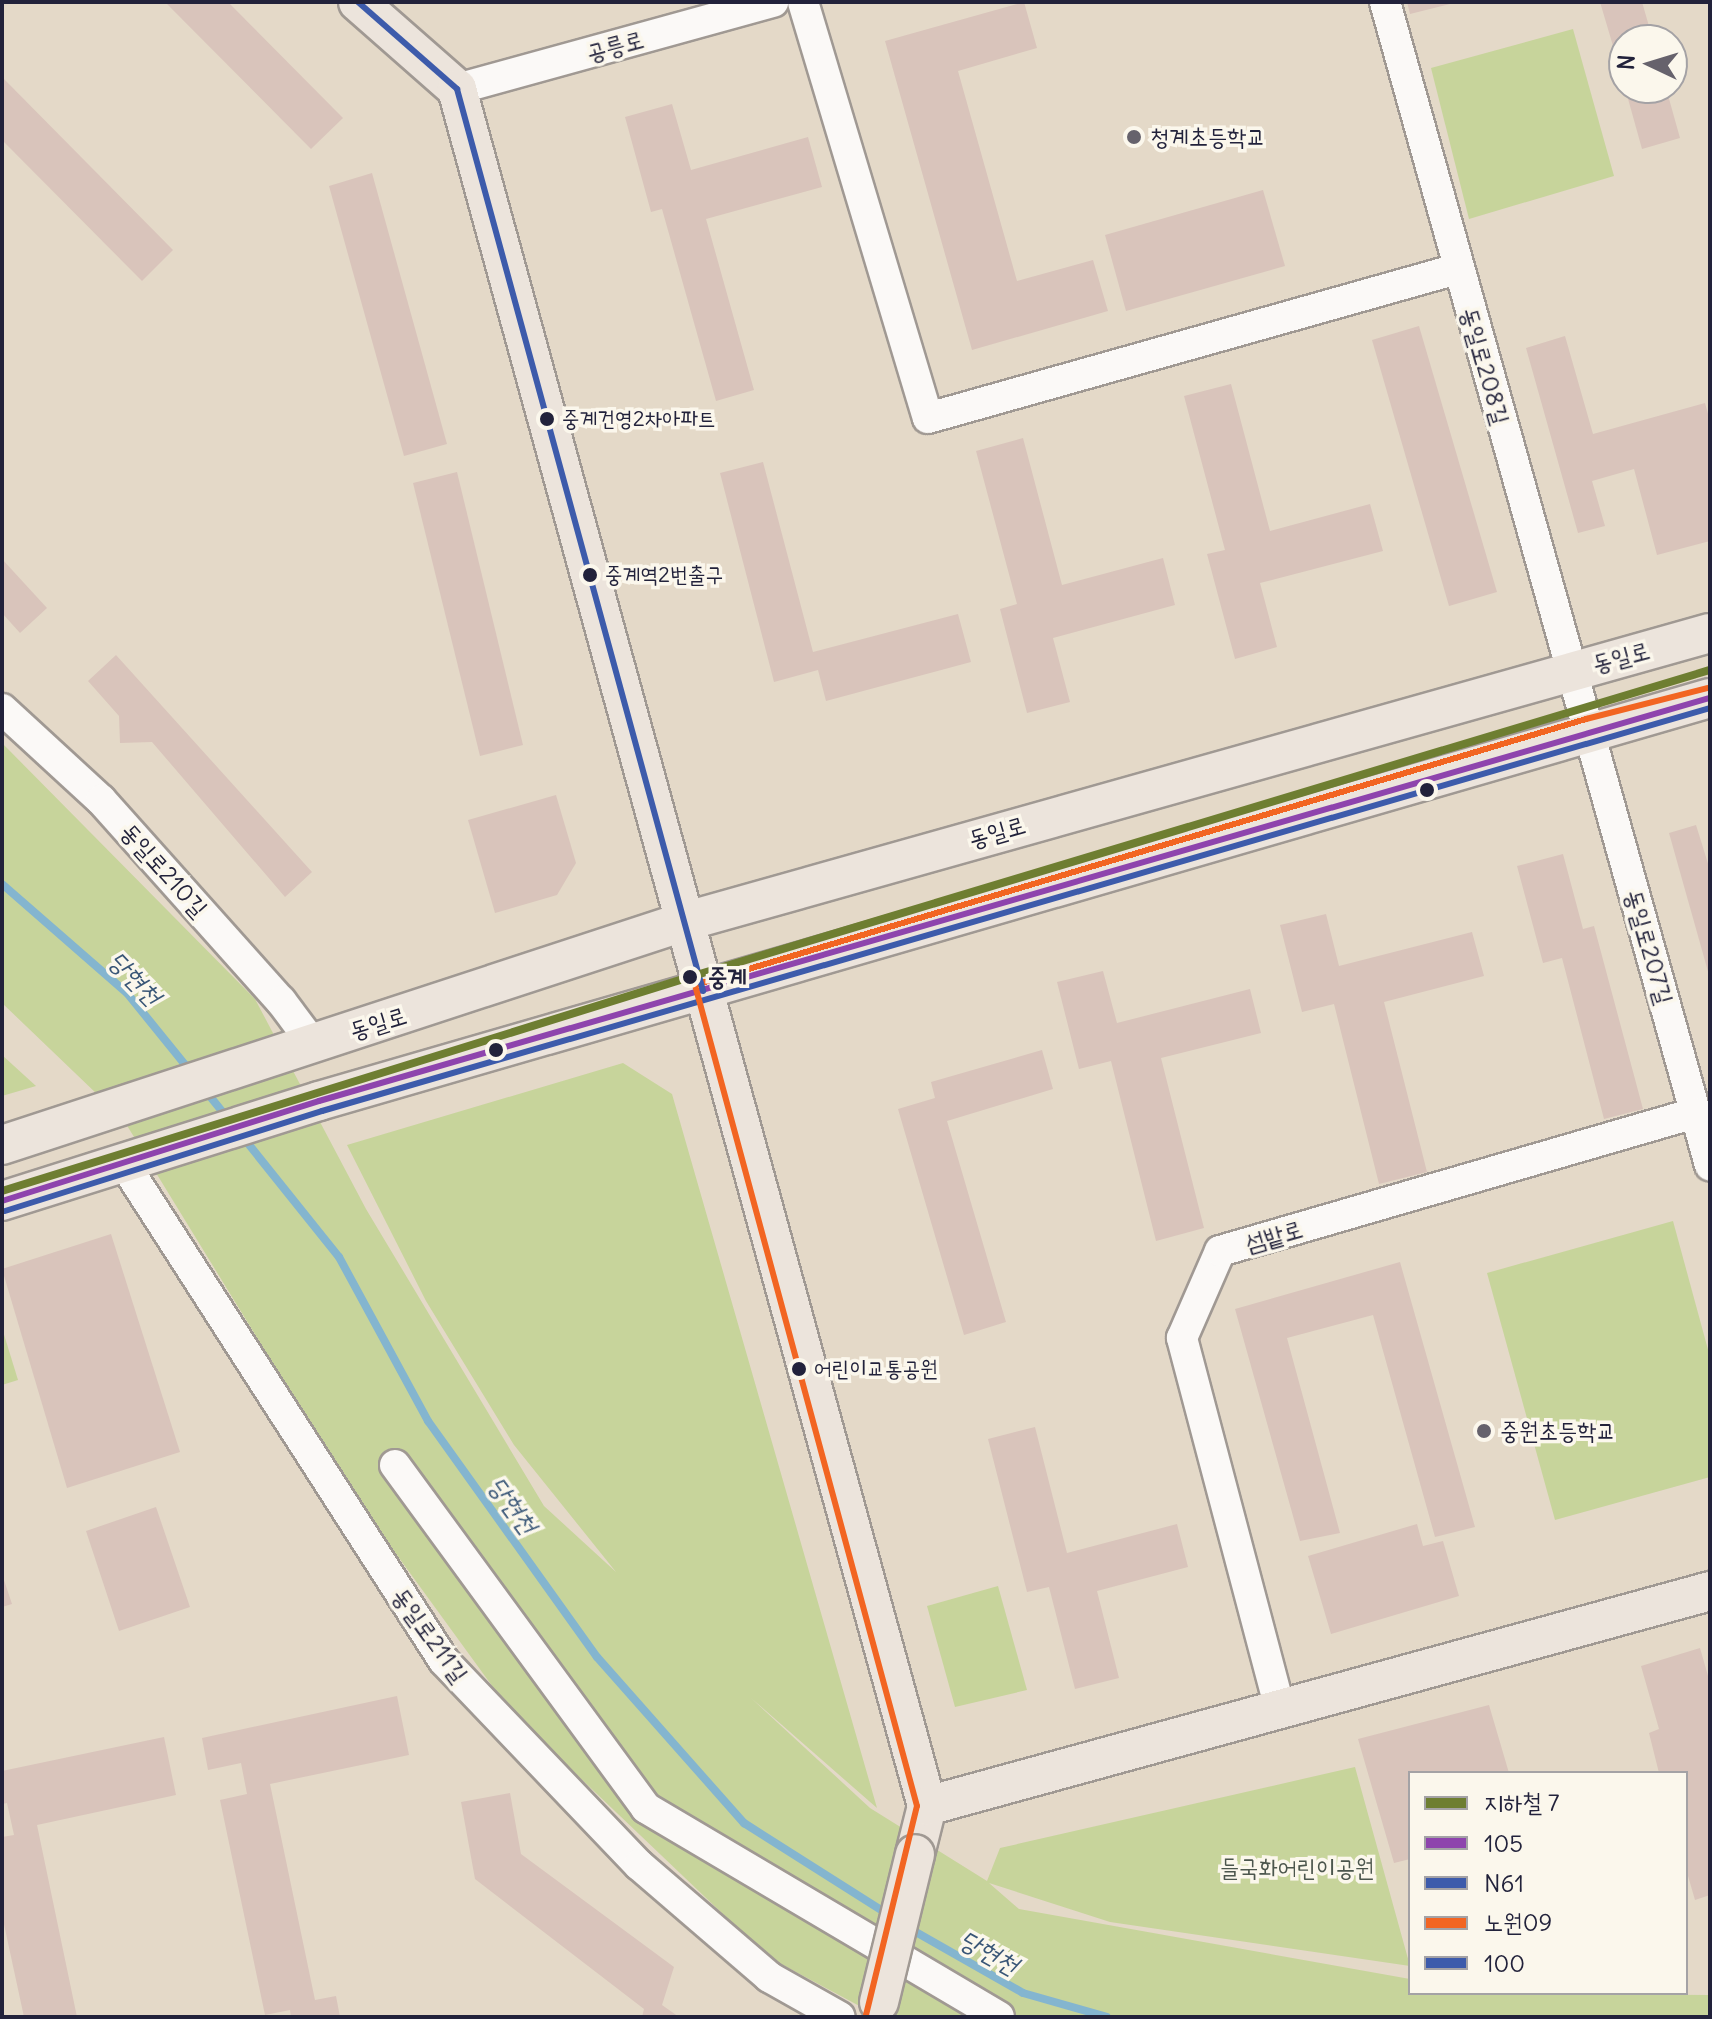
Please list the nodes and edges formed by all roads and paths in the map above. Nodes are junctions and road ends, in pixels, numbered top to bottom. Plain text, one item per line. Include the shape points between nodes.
1 (358, 2) edge
2 (773, 2) edge
3 (803, 2) edge
4 (1385, 2) edge
5 (457, 89) junction
6 (1457, 269) junction
7 (1710, 633) edge
8 (1572, 670) junction
9 (1710, 698) edge
10 (2, 709) edge
11 (1589, 729) junction
12 (683, 922) junction
13 (703, 991) junction
14 (302, 1047) junction
15 (1695, 1113) junction
16 (2, 1145) edge
17 (123, 1162) junction
18 (1710, 1165) edge
19 (2, 1201) edge
20 (395, 1465) dead end
21 (1710, 1591) edge
22 (1280, 1709) junction
23 (927, 1806) junction
24 (878, 2010) edge
25 (840, 2017) edge
26 (999, 2017) edge

1 - 5 main road
2 - 5 street, 공릉로
3 - 6 street via 928,418
4 - 6 street, 동일로208길
5 - 12 main road
6 - 8 street, 동일로208길
7 - 8 main road, 동일로
8 - 11 street, 동일로208길
8 - 12 main road, 동일로
9 - 11 main road
10 - 14 street, 동일로210길 via 101,800 281,1001
11 - 13 main road
11 - 15 street, 동일로207길
12 - 13 main road
12 - 14 main road, 동일로
13 - 17 main road
13 - 23 main road
14 - 16 main road, 동일로
15 - 18 street, 동일로207길
15 - 22 street, 섬밭로 via 1220,1251 1182,1338
17 - 19 main road
17 - 25 street, 동일로211길 via 444,1661 639,1865 769,1977
20 - 26 street via 646,1808
21 - 22 main road
22 - 23 main road
23 - 24 main road, bridge

